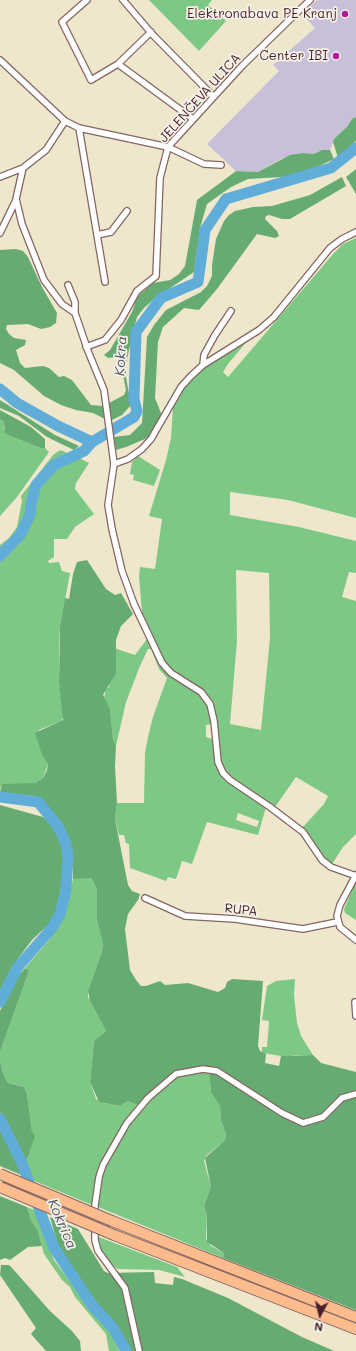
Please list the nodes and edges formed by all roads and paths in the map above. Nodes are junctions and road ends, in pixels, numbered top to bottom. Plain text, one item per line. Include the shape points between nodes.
1 (87, 0) edge
2 (123, 0) edge
3 (310, 0) edge
4 (151, 32) junction
5 (0, 60) edge
6 (118, 64) junction
7 (213, 96) junction
8 (193, 119) junction
9 (65, 121) junction
10 (79, 128) junction
11 (168, 147) junction
12 (221, 165) dead end
13 (23, 168) junction
14 (0, 177) edge
15 (16, 199) junction
16 (127, 211) dead end
17 (356, 232) edge
18 (0, 233) edge
19 (97, 235) junction
20 (105, 282) dead end
21 (68, 285) dead end
22 (231, 311) dead end
23 (75, 313) junction
24 (86, 346) junction
25 (204, 365) junction
26 (114, 464) junction
27 (356, 876) edge
28 (145, 898) dead end
29 (337, 922) junction
30 (356, 940) edge
31 (355, 1002) dead end
32 (356, 1016) edge
33 (356, 1094) edge
34 (0, 1174) edge
35 (0, 1187) edge
36 (356, 1317) edge
37 (356, 1329) edge
38 (138, 1351) edge

1 - 6 street via 62,22 92,80
2 - 4 street
3 - 7 street, JELENČEVA ULICA
4 - 6 street
4 - 7 street
5 - 9 street
6 - 8 street
7 - 8 street, JELENČEVA ULICA
8 - 11 street, JELENČEVA ULICA
9 - 10 street
9 - 13 street via 46,150
10 - 11 street
10 - 19 street
11 - 12 street via 204,164
11 - 24 street, JELENČEVA ULICA via 160,178 156,276 137,291 121,320 105,340
13 - 14 street
13 - 15 street
15 - 18 street
15 - 23 street via 22,224 44,280 62,304
16 - 19 street via 110,232
17 - 25 street via 330,248 274,317 259,330
19 - 20 street
21 - 23 street via 75,302
22 - 25 street via 204,355
23 - 24 street
24 - 26 street via 104,390
25 - 26 street via 190,376 181,388 151,439 142,449
26 - 27 street via 108,504 122,571 134,604 162,663 201,692 210,704 218,762 223,772 230,780 303,832 322,860 331,867
27 - 29 street via 340,905
28 - 29 street, RUPA via 185,916 235,919 303,929
29 - 30 street
31 - 32 street
33 - 38 street via 342,1098 323,1117 303,1123 282,1113 217,1071 203,1069 176,1074 148,1098 127,1123 103,1165 95,1205 95,1240 98,1251 125,1288
34 - 36 highway, bridge
35 - 37 highway, bridge via 114,1235

